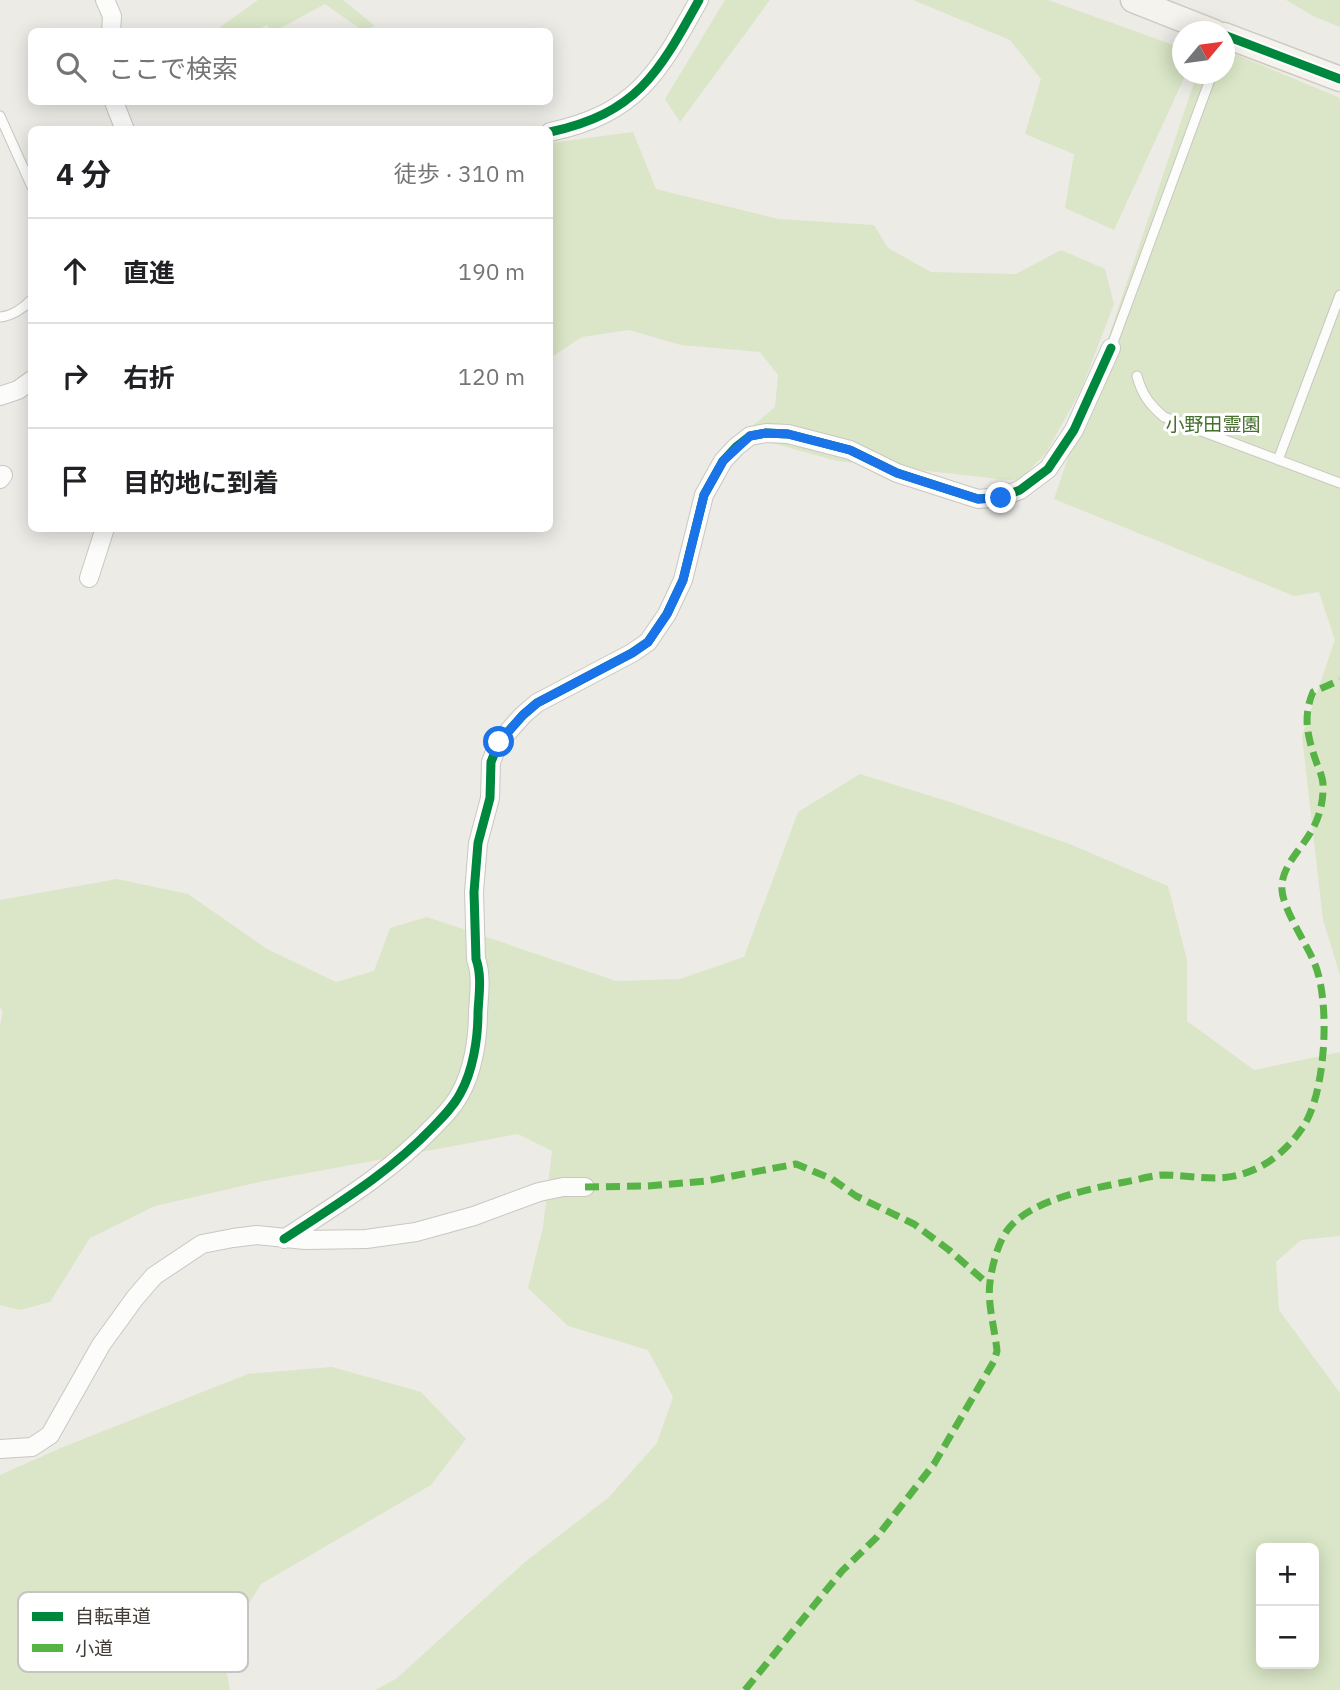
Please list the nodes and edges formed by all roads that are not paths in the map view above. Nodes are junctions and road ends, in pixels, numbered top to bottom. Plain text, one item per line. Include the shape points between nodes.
1 (105, 0) edge
2 (699, 0) edge
3 (1133, 0) edge
4 (1185, 21) edge
5 (111, 28) edge
6 (1235, 41) edge
7 (1340, 79) edge
8 (1208, 84) edge
9 (115, 105) edge
10 (0, 116) edge
11 (123, 126) edge
12 (553, 131) edge
13 (28, 178) edge
14 (1340, 295) edge
15 (28, 304) edge
16 (0, 317) edge
17 (1111, 348) joint
18 (1137, 376) dead end
19 (28, 383) edge
20 (0, 396) edge
21 (1278, 460) junction
22 (1340, 483) edge
23 (104, 532) edge
24 (89, 578) dead end
25 (585, 1187) dead end
26 (284, 1239) junction
27 (0, 1448) edge

1 - 5 street
2 - 12 street via 662,62 632,97 589,123
3 - 4 street
6 - 7 street
8 - 17 lane
9 - 11 street
10 - 13 lane
14 - 21 lane
15 - 16 lane
17 - 26 street via 1074,430 1048,469 1001,498 978,499 897,473 850,450 788,434 750,436 723,461 704,495 683,580 648,642 537,703 499,742 491,762 474,892 480,970 478,1030 461,1092 412,1148 354,1195
18 - 21 lane via 1140,390 1164,417
19 - 20 street
21 - 22 lane
23 - 24 street
25 - 26 street via 539,1192 416,1232 366,1239
26 - 27 street via 257,1236 202,1244 154,1276 100,1345 50,1435 32,1447

